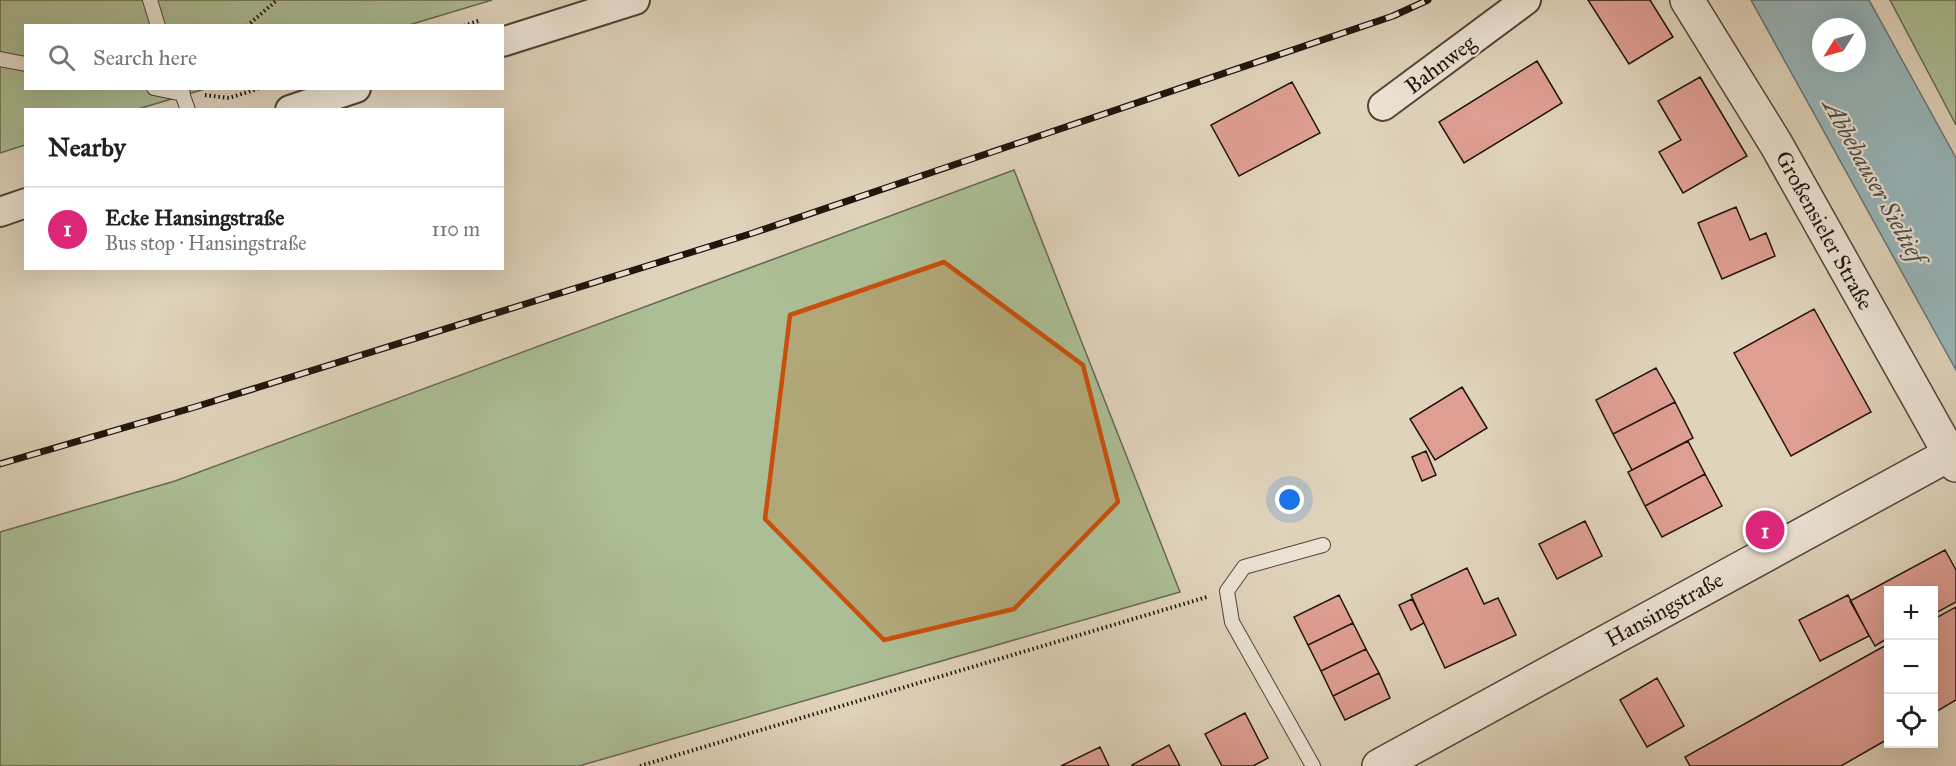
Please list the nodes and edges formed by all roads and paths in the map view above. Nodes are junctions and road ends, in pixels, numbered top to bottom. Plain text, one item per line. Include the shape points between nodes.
1 (150, 0) edge
2 (277, 0) edge
3 (635, 0) edge
4 (1526, 0) edge
5 (1687, 0) edge
6 (157, 24) edge
7 (249, 24) edge
8 (504, 41) edge
9 (0, 59) edge
10 (24, 64) edge
11 (254, 90) edge
12 (350, 90) edge
13 (181, 91) edge
14 (202, 94) dead end
15 (1383, 106) dead end
16 (187, 108) edge
17 (296, 108) edge
18 (24, 204) edge
19 (0, 212) edge
20 (1953, 459) edge
21 (1323, 545) dead end
22 (1227, 591) junction
23 (640, 766) edge
24 (1313, 766) edge
25 (1379, 766) edge

1 - 6 lane
2 - 7 path
3 - 8 street
4 - 15 street, Bahnweg
5 - 20 street, Großensieler Straße via 1776,144
9 - 10 lane
11 - 14 path via 229,98
12 - 17 street
13 - 16 lane
18 - 19 street
20 - 25 street, Hansingstraße
21 - 22 lane via 1244,567
22 - 23 path
22 - 24 lane via 1232,622

